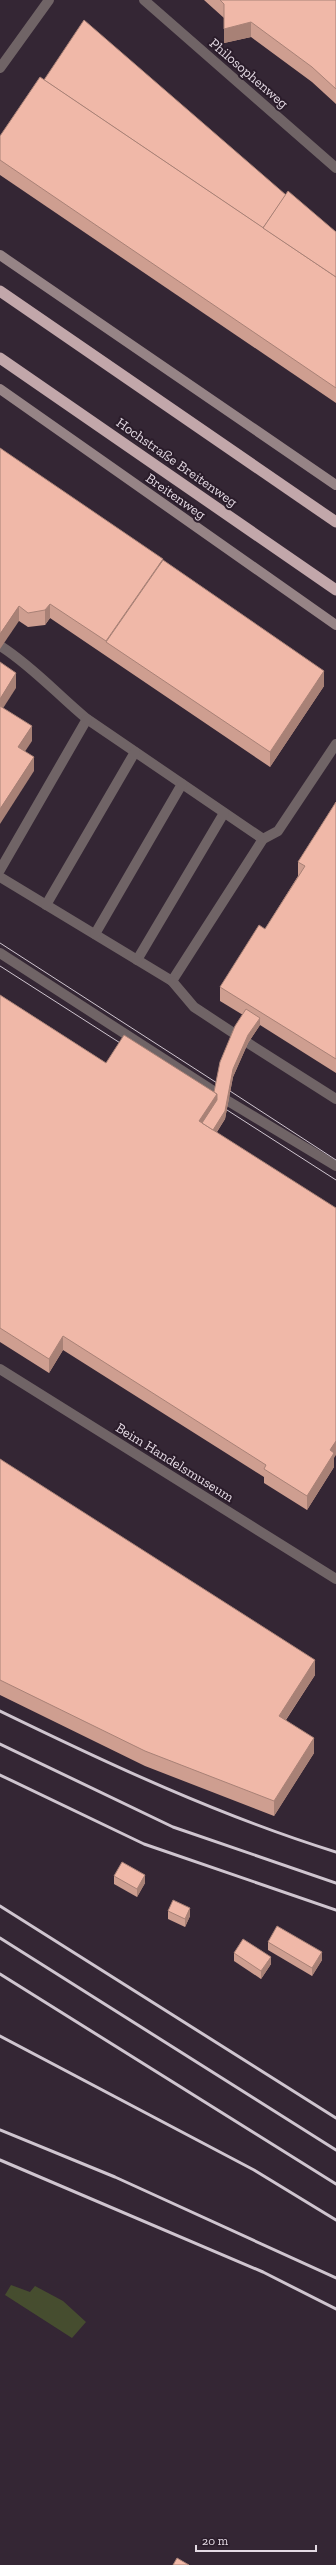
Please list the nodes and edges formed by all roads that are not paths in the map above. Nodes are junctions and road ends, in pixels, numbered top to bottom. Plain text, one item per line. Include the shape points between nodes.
1 (49, 0) edge
2 (144, 0) edge
3 (0, 68) edge
4 (336, 168) edge
5 (0, 255) edge
6 (0, 291) edge
7 (0, 358) edge
8 (0, 389) edge
9 (336, 485) edge
10 (336, 522) edge
11 (336, 590) edge
12 (336, 624) edge
13 (2, 647) edge
14 (87, 719) junction
15 (336, 744) edge
16 (135, 752) junction
17 (182, 784) junction
18 (224, 813) junction
19 (263, 839) junction
20 (0, 870) edge
21 (0, 877) edge
22 (46, 905) junction
23 (95, 934) junction
24 (0, 953) edge
25 (137, 960) junction
26 (172, 981) junction
27 (235, 1034) edge
28 (248, 1043) edge
29 (215, 1092) edge
30 (336, 1099) edge
31 (228, 1101) edge
32 (336, 1166) edge
33 (0, 1369) edge
34 (336, 1579) edge

1 - 3 street
2 - 4 street, Philosophenweg
5 - 9 main road
6 - 10 highway
7 - 11 highway, Hochstraße Breitenweg
8 - 12 main road, Breitenweg
13 - 14 street via 26,663 61,698
14 - 16 street
14 - 20 street
15 - 19 street via 278,831
16 - 17 street
16 - 22 street
17 - 18 street
17 - 23 street
18 - 19 street
18 - 25 street
19 - 26 street
21 - 22 street
22 - 23 street
23 - 25 street
24 - 29 street
25 - 26 street
26 - 27 street via 194,1007
28 - 30 street
31 - 32 street
33 - 34 street, Beim Handelsmuseum

